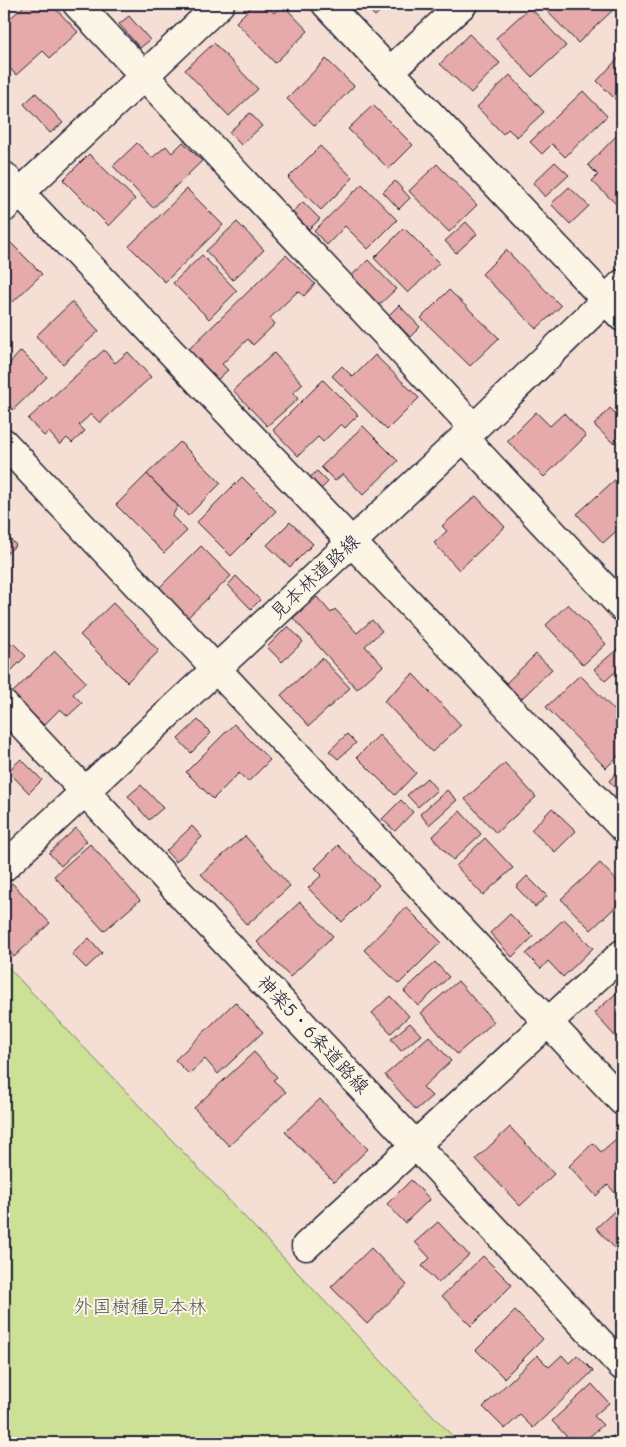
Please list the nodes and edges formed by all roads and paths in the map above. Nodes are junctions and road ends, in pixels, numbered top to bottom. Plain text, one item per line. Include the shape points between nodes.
1 (77, 4) edge
2 (220, 4) edge
3 (326, 4) edge
4 (463, 4) edge
5 (390, 71) junction
6 (144, 75) junction
7 (9, 192) edge
8 (617, 300) edge
9 (469, 433) junction
10 (4, 443) edge
11 (352, 542) junction
12 (622, 607) edge
13 (217, 670) junction
14 (4, 705) edge
15 (86, 792) junction
16 (622, 827) edge
17 (4, 867) edge
18 (622, 954) edge
19 (550, 1023) junction
20 (622, 1101) edge
21 (414, 1144) junction
22 (306, 1246) dead end
23 (622, 1366) edge

1 - 6 street
2 - 6 street
3 - 5 street
4 - 5 street
5 - 8 street
6 - 7 street
6 - 9 street
7 - 11 street
8 - 9 street, 見本林道路線
9 - 11 street, 見本林道路線
9 - 12 street
10 - 13 street
11 - 13 street, 見本林道路線
11 - 16 street
13 - 15 street, 見本林道路線
13 - 19 street
14 - 15 street, 神楽5・6条道路線
15 - 17 street, 見本林道路線
15 - 21 street, 神楽5・6条道路線
18 - 19 street
19 - 20 street
19 - 21 street
21 - 22 street
21 - 23 street, 神楽5・6条道路線

